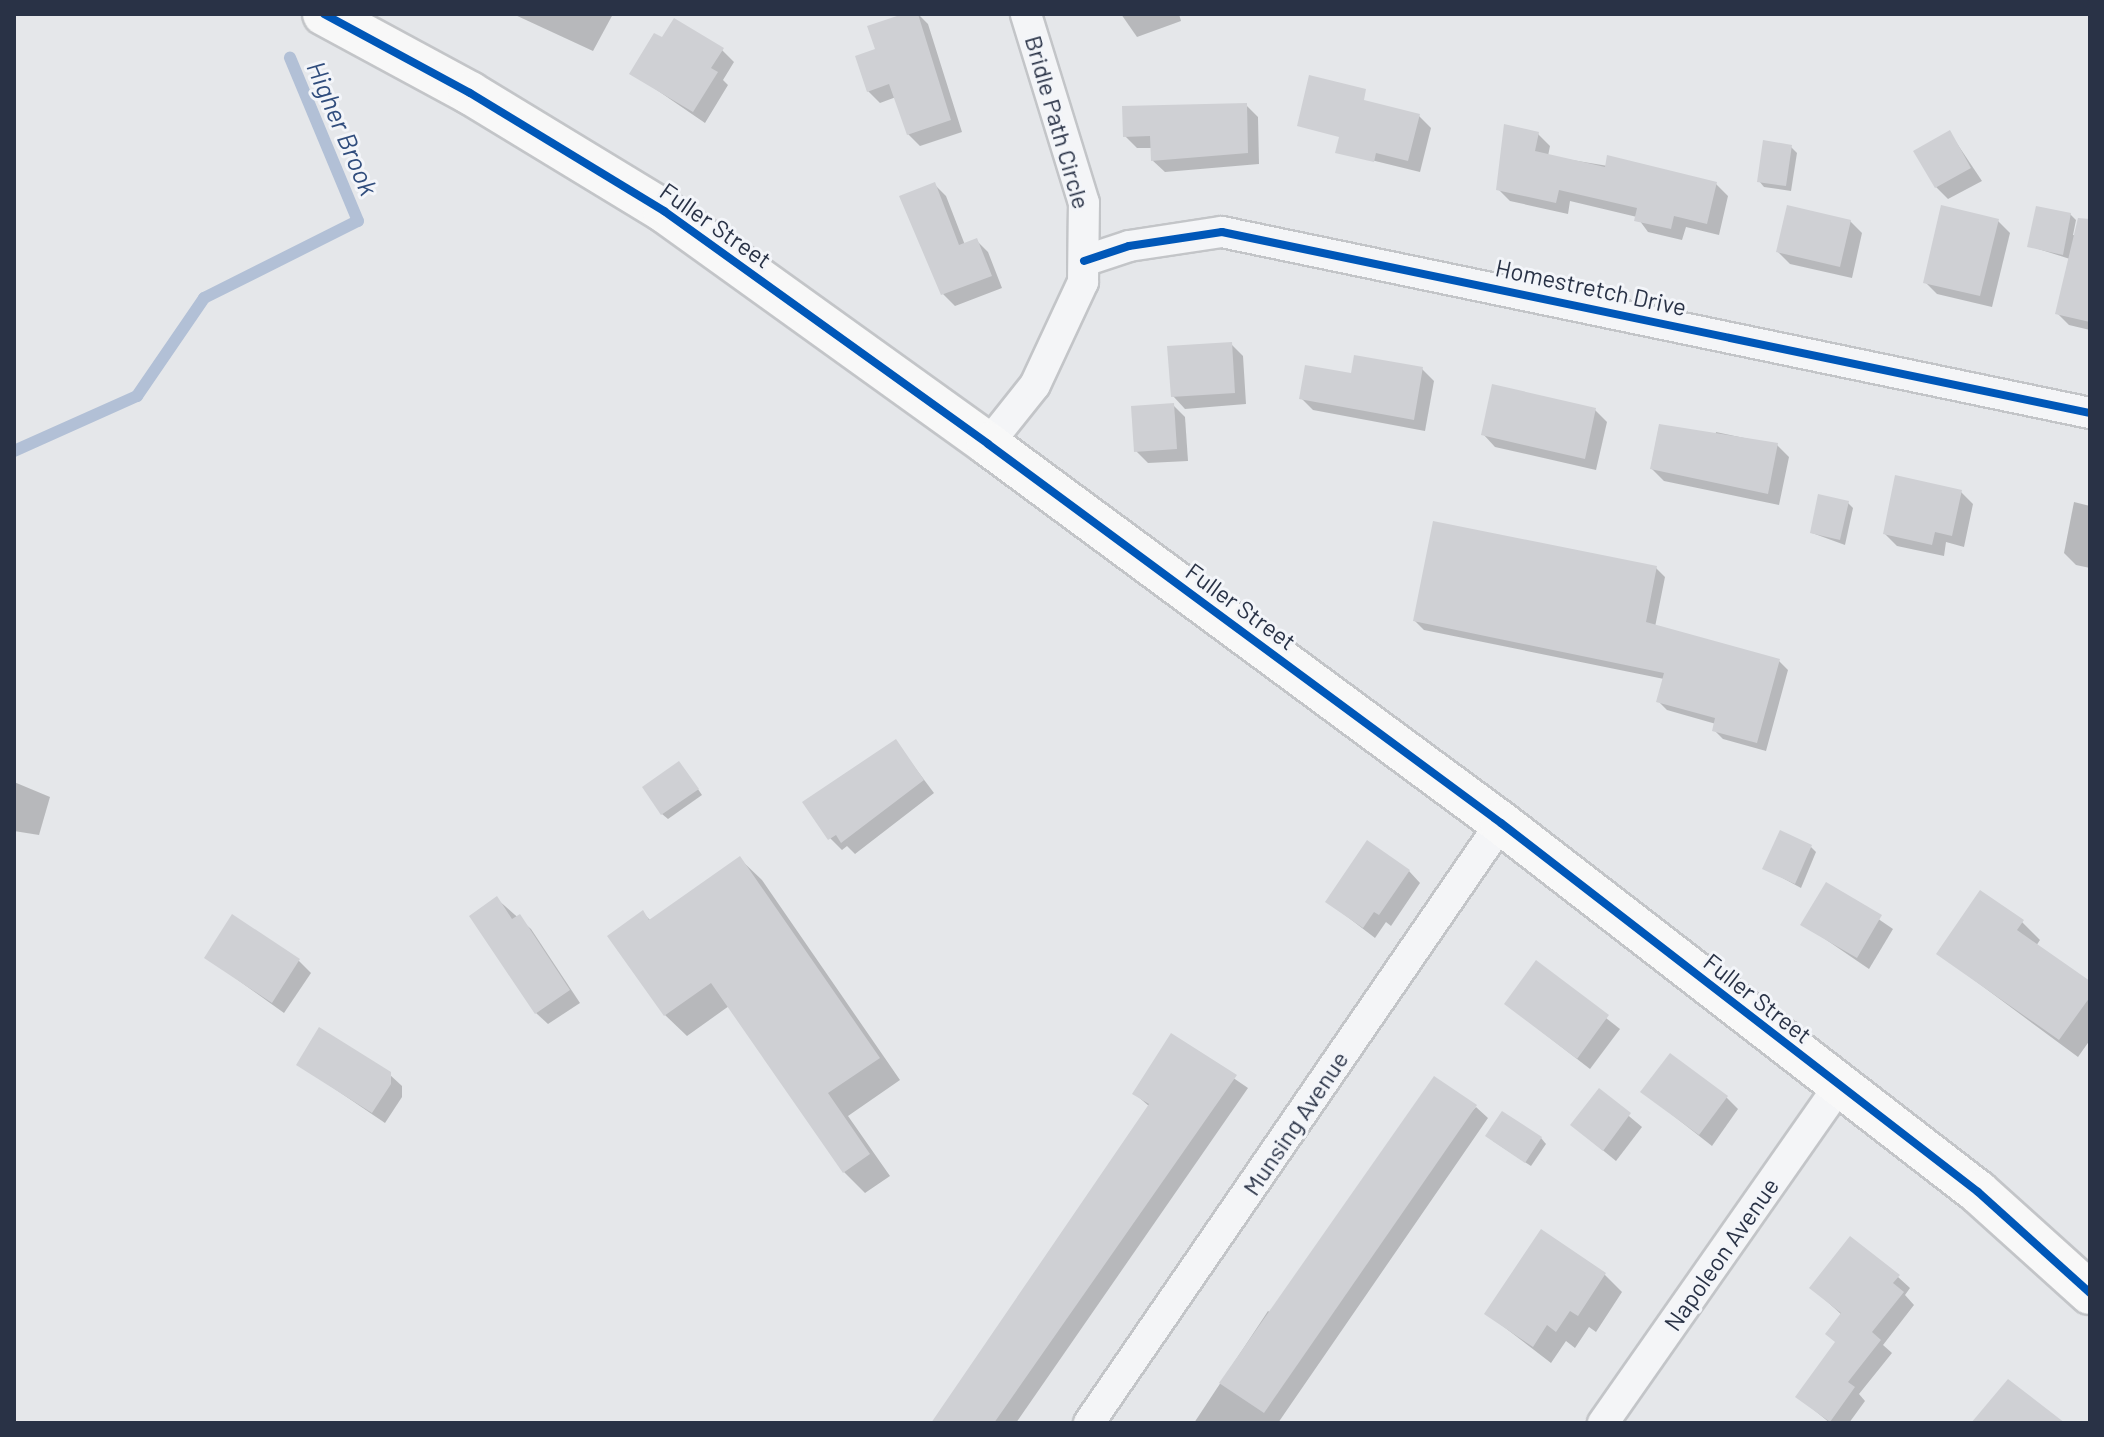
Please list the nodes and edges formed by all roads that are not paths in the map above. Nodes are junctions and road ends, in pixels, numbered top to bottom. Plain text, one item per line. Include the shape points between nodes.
1 (324, 14) edge
2 (1026, 14) edge
3 (1084, 261) junction
4 (2090, 413) edge
5 (988, 444) junction
6 (1501, 823) junction
7 (1839, 1086) junction
8 (2090, 1293) edge
9 (1089, 1423) edge
10 (1603, 1423) edge

1 - 5 street, Fuller Street via 470,93 664,211
2 - 3 street, Bridle Path Circle via 1084,203
3 - 4 street, Homestretch Drive via 1129,246 1222,232
3 - 5 street, Bridle Path Circle via 1079,297 1060,340 1035,385
5 - 6 street, Fuller Street
6 - 7 street, Fuller Street
6 - 9 street, Munsing Avenue
7 - 8 street, Fuller Street via 1978,1192
7 - 10 street, Napoleon Avenue

